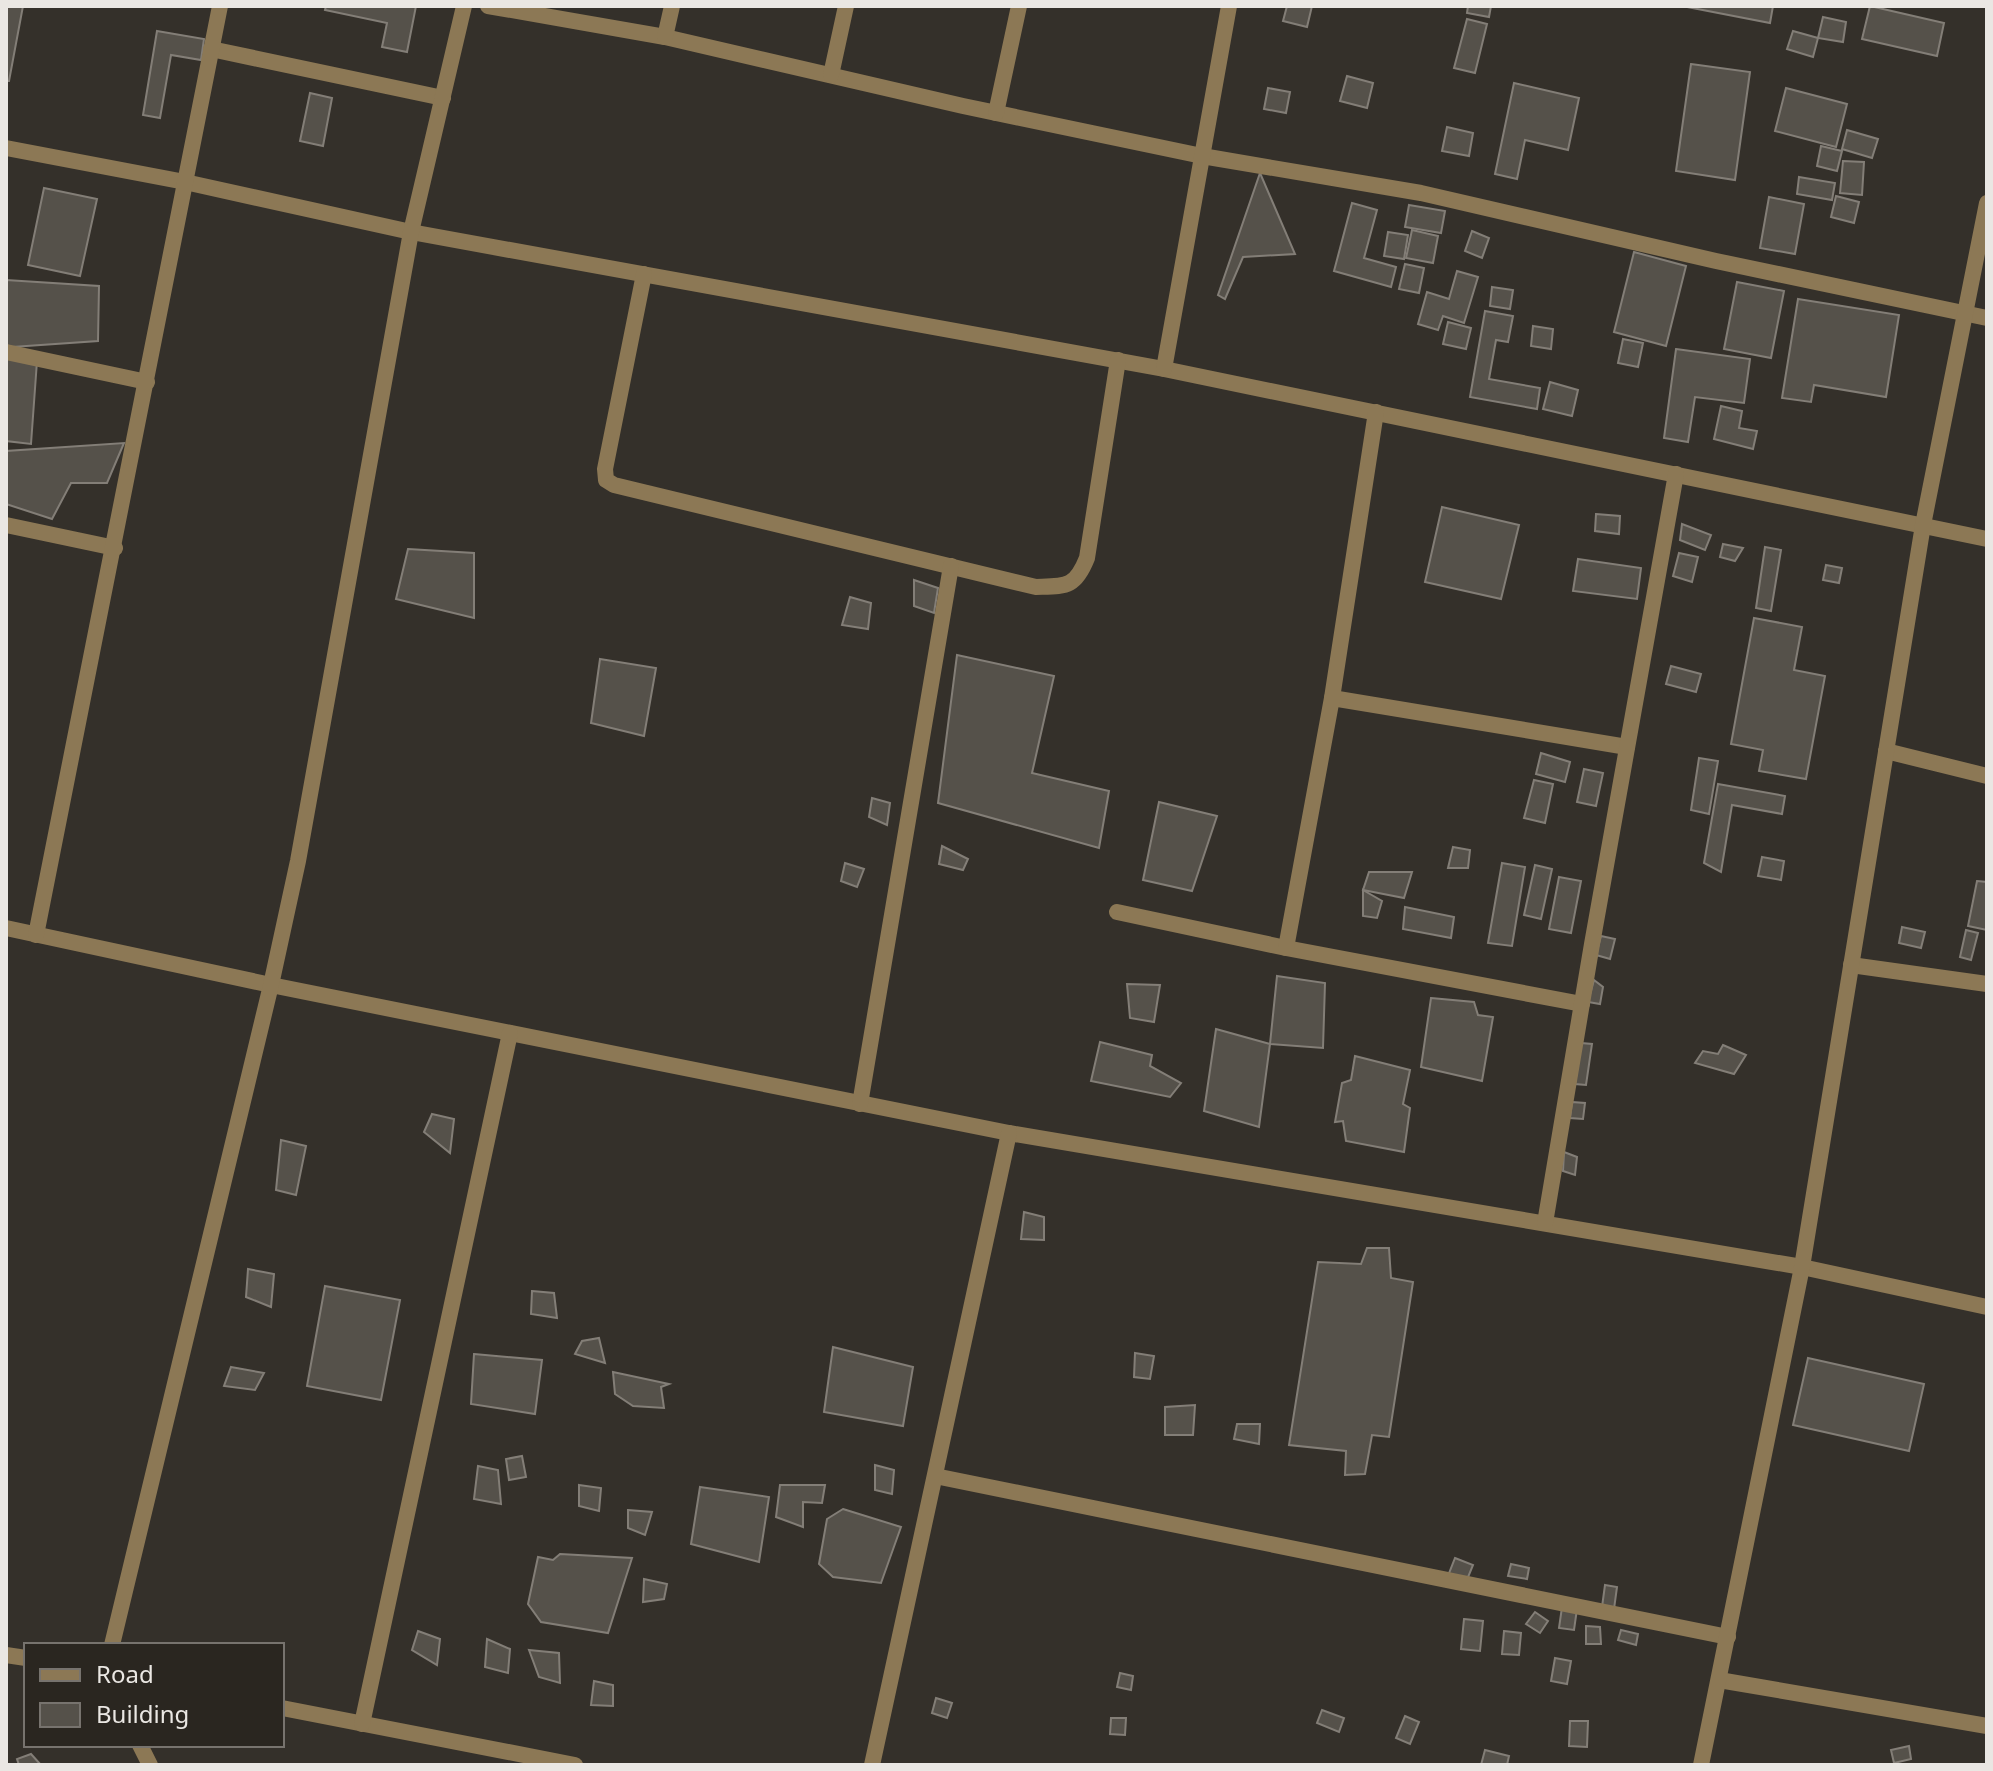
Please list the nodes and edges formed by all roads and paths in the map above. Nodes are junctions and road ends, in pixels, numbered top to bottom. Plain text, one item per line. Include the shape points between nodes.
1 (220, 6) edge
2 (464, 6) edge
3 (488, 6) edge
4 (672, 6) edge
5 (846, 6) edge
6 (1019, 6) edge
7 (1229, 6) edge
8 (665, 37) junction
9 (211, 49) junction
10 (831, 75) junction
11 (443, 98) junction
12 (996, 113) junction
13 (6, 148) edge
14 (1202, 156) junction
15 (185, 182) junction
16 (1987, 203) edge
17 (411, 232) junction
18 (644, 274) junction
19 (1965, 314) junction
20 (1987, 318) edge
21 (6, 352) edge
22 (1118, 360) junction
23 (1164, 369) junction
24 (147, 382) junction
25 (1376, 412) junction
26 (1676, 474) junction
27 (6, 525) edge
28 (1923, 525) junction
29 (1987, 539) edge
30 (115, 548) junction
31 (951, 566) junction
32 (1332, 698) junction
33 (1627, 747) junction
34 (1886, 751) junction
35 (1987, 776) edge
36 (1117, 912) dead end
37 (6, 928) edge
38 (36, 935) junction
39 (1286, 948) junction
40 (1851, 965) junction
41 (1987, 984) edge
42 (271, 985) junction
43 (1582, 1004) junction
44 (510, 1033) junction
45 (860, 1104) junction
46 (1009, 1133) junction
47 (1545, 1223) junction
48 (1802, 1267) junction
49 (1987, 1307) edge
50 (935, 1476) junction
51 (1728, 1637) junction
52 (112, 1643) edge
53 (1719, 1680) junction
54 (284, 1708) edge
55 (362, 1724) junction
56 (1987, 1726) edge
57 (141, 1747) edge
58 (150, 1765) edge
59 (575, 1765) edge
60 (872, 1765) edge
61 (1701, 1765) edge

1 - 9 street
2 - 11 street
3 - 8 street
4 - 8 street
5 - 10 street
6 - 12 street
7 - 14 street
8 - 10 street
9 - 11 street
9 - 15 street
10 - 12 street
11 - 17 street
12 - 14 street
13 - 15 street
14 - 19 street via 1421,193
14 - 23 street
15 - 17 street
15 - 24 street
16 - 19 street
17 - 18 street
17 - 42 street via 301,846
18 - 22 street
18 - 31 street via 606,480
19 - 20 street
19 - 28 street
21 - 24 street
22 - 23 street
22 - 31 street via 1080,575 1067,586 1036,587
23 - 25 street
24 - 30 street
25 - 26 street
25 - 32 street
26 - 28 street
26 - 33 street
27 - 30 street
28 - 29 street
28 - 34 street
30 - 38 street
31 - 45 street
32 - 33 street
32 - 39 street
33 - 43 street
34 - 35 street
34 - 40 street
36 - 39 street
37 - 38 street
38 - 42 street
39 - 43 street
40 - 41 street
40 - 48 street
42 - 44 street
42 - 52 street
43 - 47 street
44 - 45 street
44 - 55 street
45 - 46 street
46 - 47 street
46 - 50 street
47 - 48 street
48 - 49 street
48 - 51 street
50 - 51 street
50 - 60 street
51 - 53 street
53 - 56 street
53 - 61 street
54 - 55 street
55 - 59 street
57 - 58 street

